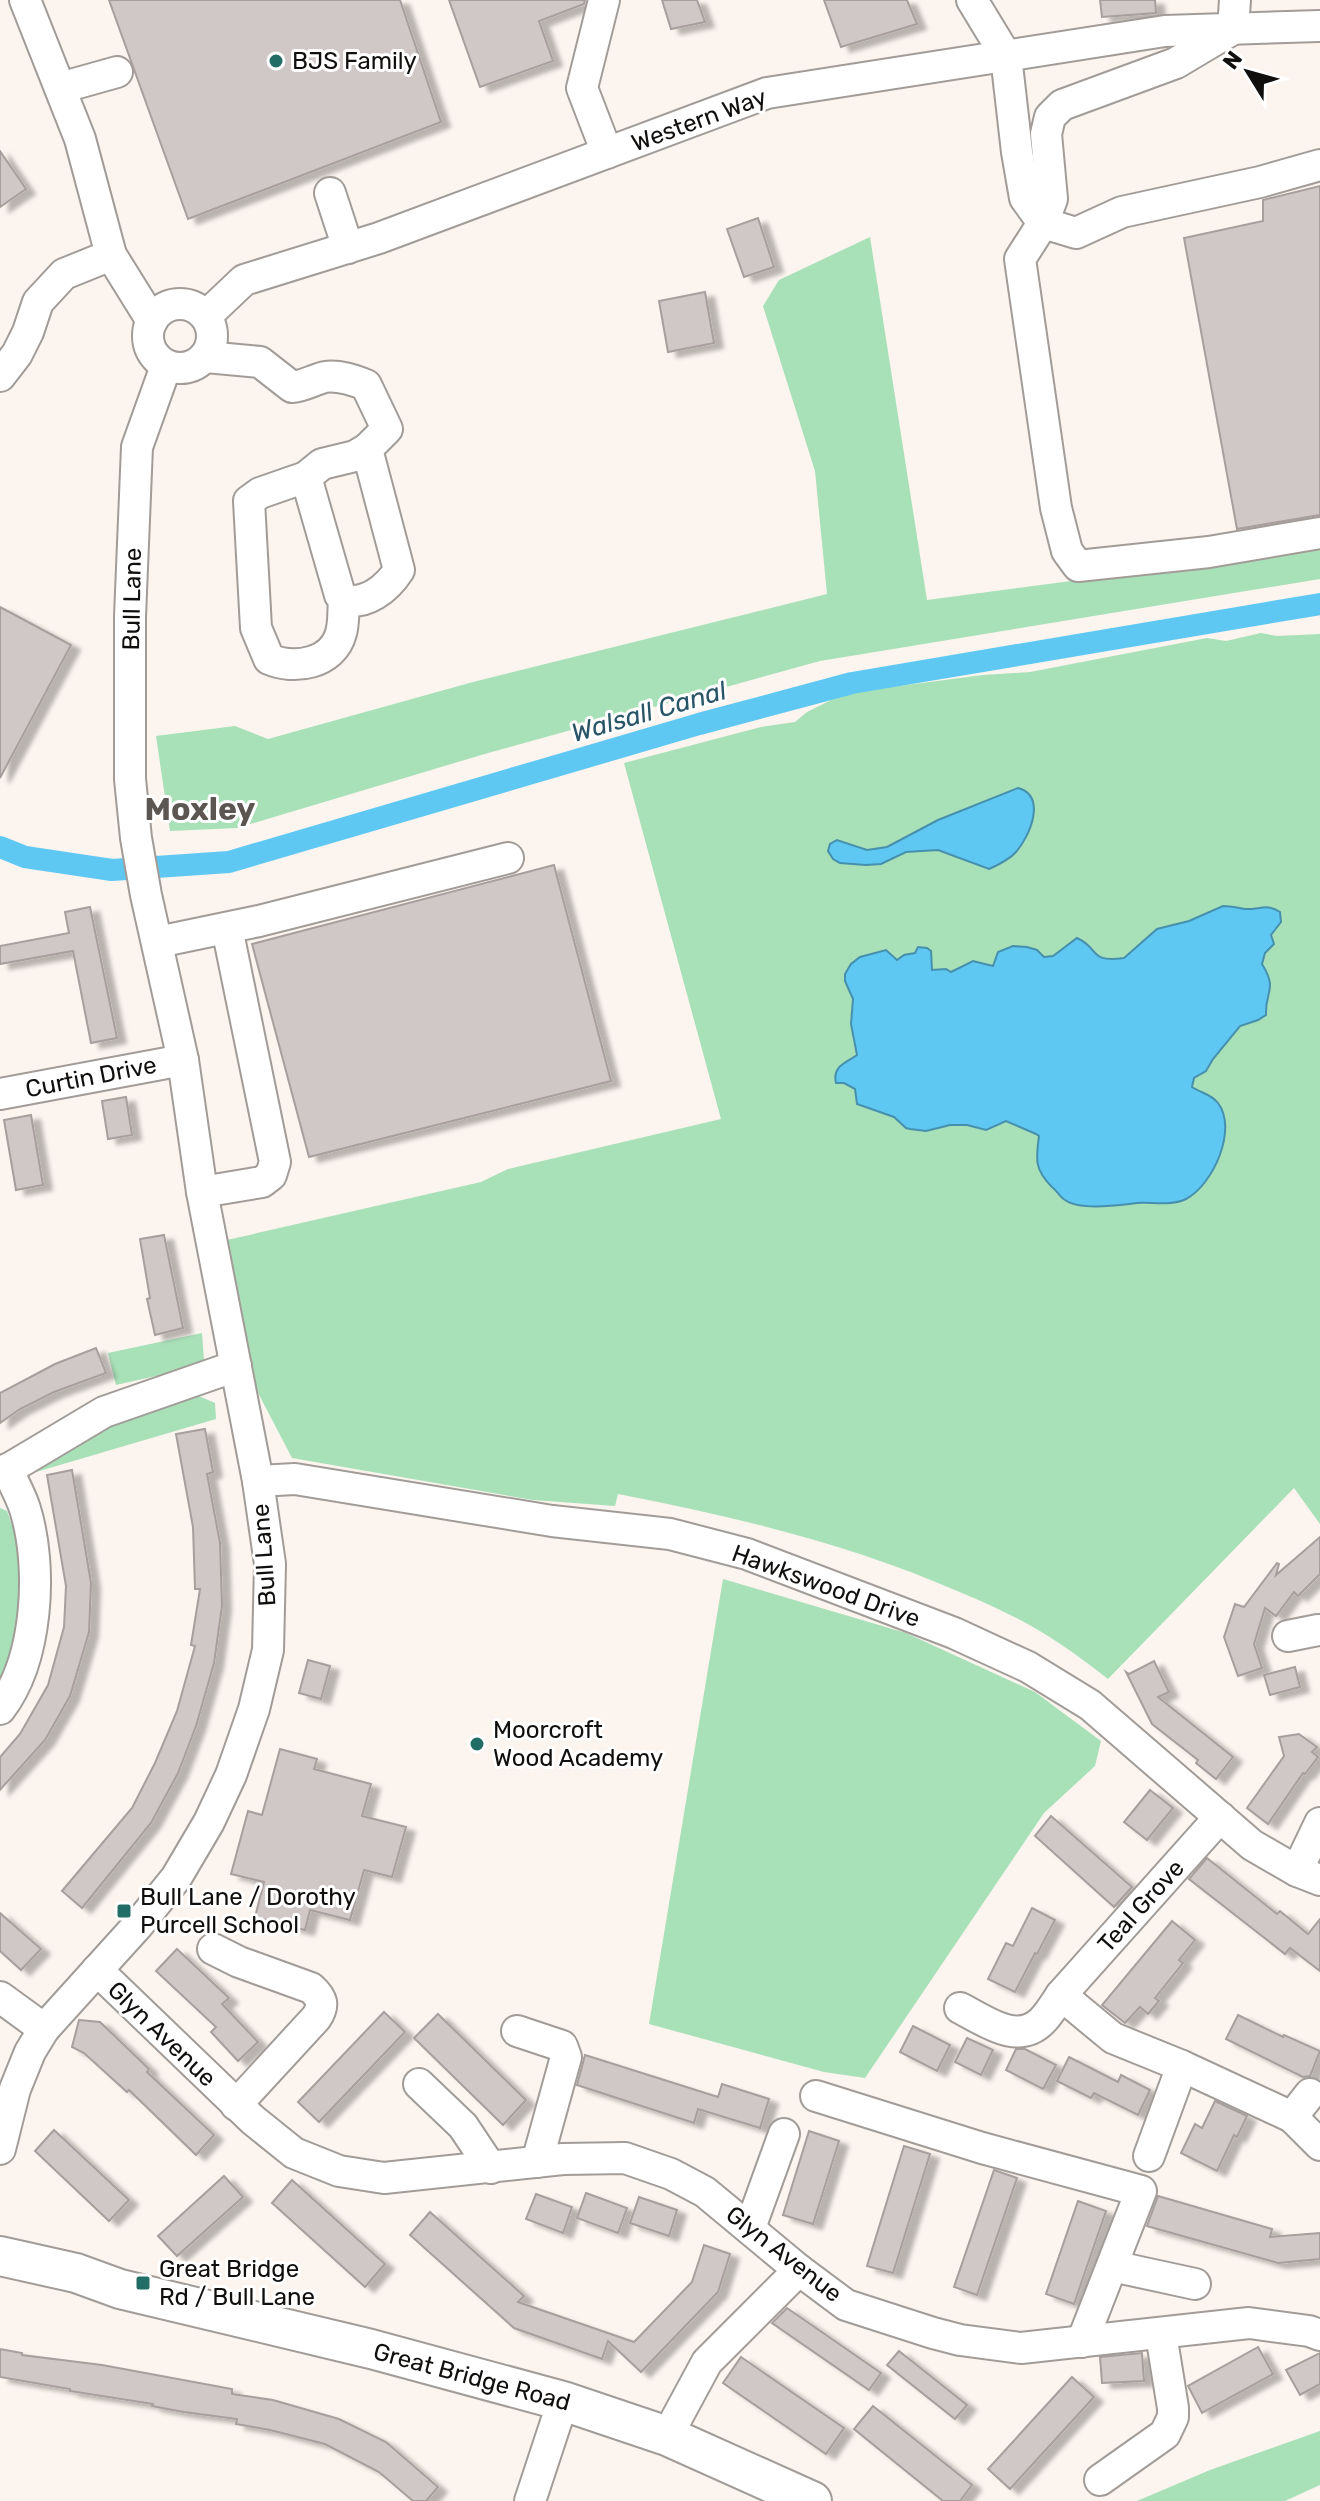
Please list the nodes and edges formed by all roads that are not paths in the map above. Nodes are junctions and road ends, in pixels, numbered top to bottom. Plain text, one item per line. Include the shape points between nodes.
1 (25, 0) edge
2 (604, 0) edge
3 (972, 0) edge
4 (1234, 14) edge
5 (1320, 26) edge
6 (1006, 56) junction
7 (117, 72) dead end
8 (60, 88) junction
9 (607, 153) junction
10 (1320, 165) edge
11 (330, 193) dead end
12 (1043, 223) junction
13 (348, 248) junction
14 (111, 255) junction
15 (206, 316) junction
16 (152, 321) junction
17 (206, 357) junction
18 (166, 366) junction
19 (0, 376) edge
20 (367, 449) junction
21 (306, 477) junction
22 (1320, 533) edge
23 (344, 600) junction
24 (508, 858) dead end
25 (227, 928) junction
26 (158, 942) junction
27 (183, 1060) junction
28 (0, 1094) edge
29 (202, 1192) junction
30 (236, 1366) junction
31 (3, 1472) edge
32 (258, 1481) junction
33 (1319, 1630) edge
34 (1288, 1636) dead end
35 (0, 1709) edge
36 (1220, 1817) junction
37 (1320, 1823) edge
38 (1308, 1876) edge
39 (213, 1949) dead end
40 (97, 1970) junction
41 (1061, 1995) junction
42 (0, 1997) edge
43 (960, 2008) dead end
44 (44, 2029) junction
45 (517, 2031) dead end
46 (1182, 2066) junction
47 (419, 2084) dead end
48 (816, 2096) dead end
49 (236, 2105) junction
50 (784, 2134) dead end
51 (1320, 2145) edge
52 (0, 2149) edge
53 (1149, 2156) dead end
54 (537, 2162) junction
55 (491, 2168) junction
56 (750, 2228) junction
57 (1112, 2266) junction
58 (799, 2270) junction
59 (6, 2271) edge
60 (1195, 2284) dead end
61 (1161, 2334) junction
62 (1320, 2335) edge
63 (1082, 2342) junction
64 (563, 2401) junction
65 (667, 2436) junction
66 (1100, 2480) dead end
67 (530, 2501) edge
68 (812, 2501) edge

1 - 8 street
2 - 9 street via 582,88
3 - 6 street
4 - 5 street, Western Way
4 - 6 street, Western Way via 1165,31
4 - 12 street via 1176,63 1062,105 1050,117 1046,134 1052,199
6 - 9 street, Western Way via 767,93
6 - 12 street via 1025,198
7 - 8 street
8 - 14 street via 80,139
9 - 13 street, Western Way
10 - 12 street via 1122,212 1076,233
11 - 13 street
12 - 22 street via 1020,259 1056,508 1067,551 1078,566
13 - 15 street, Western Way via 244,280
14 - 16 street
14 - 19 street via 64,274 38,302 17,354
15 - 16 street via 178,304 158,312
15 - 17 street via 213,336
16 - 18 street via 151,351
17 - 18 street via 187,368
17 - 20 street via 260,362 292,387 329,376 366,385 387,429
18 - 26 street, Bull Lane via 137,447 130,616 130,779 136,838
20 - 21 street via 322,464
20 - 23 street via 399,570 362,602
21 - 23 street
21 - 23 street via 249,501 256,628 269,659 283,665 324,656 341,635
24 - 25 street
25 - 26 street
25 - 29 street via 275,1162 262,1182
26 - 27 street, Bull Lane
27 - 28 street, Curtin Drive
27 - 29 street, Bull Lane
29 - 30 street, Bull Lane
30 - 31 street via 104,1412
30 - 32 street, Bull Lane
31 - 35 street via 25,1509 36,1576 31,1635 13,1692
32 - 36 street, Hawkswood Drive via 295,1479 552,1521 670,1534 747,1554 1028,1667 1090,1705
32 - 40 street, Bull Lane via 270,1564 268,1650 254,1709 222,1797 176,1878
33 - 34 street
36 - 38 street, Hawkswood Drive via 1252,1845
36 - 41 street, Teal Grove
37 - 38 street
39 - 49 street via 311,1988 322,2003 316,2018
40 - 44 street, Bull Lane
40 - 49 street, Glyn Avenue
41 - 43 street, Teal Grove via 1040,2023 1022,2033 1006,2031
41 - 46 street via 1113,2038
42 - 44 street
44 - 52 street, Bull Lane via 15,2089
45 - 54 street via 562,2046 566,2057
46 - 51 street via 1301,2106
46 - 53 street
47 - 55 street via 463,2126
48 - 57 street via 1141,2191
49 - 55 street, Glyn Avenue via 294,2153 339,2171 384,2178
50 - 56 street
54 - 55 street, Glyn Avenue
54 - 56 street, Glyn Avenue via 625,2158 705,2192
56 - 58 street, Glyn Avenue
57 - 60 street
57 - 63 street
58 - 63 street, Glyn Avenue via 846,2305 960,2340 1021,2348
58 - 65 street via 707,2362
59 - 64 main road, Great Bridge Road via 76,2273 120,2289
61 - 62 street, Glyn Avenue via 1249,2323
61 - 63 street, Glyn Avenue
61 - 66 street via 1173,2408 1170,2427
64 - 65 main road, Great Bridge Road
64 - 67 street
65 - 68 main road, Great Bridge Road

